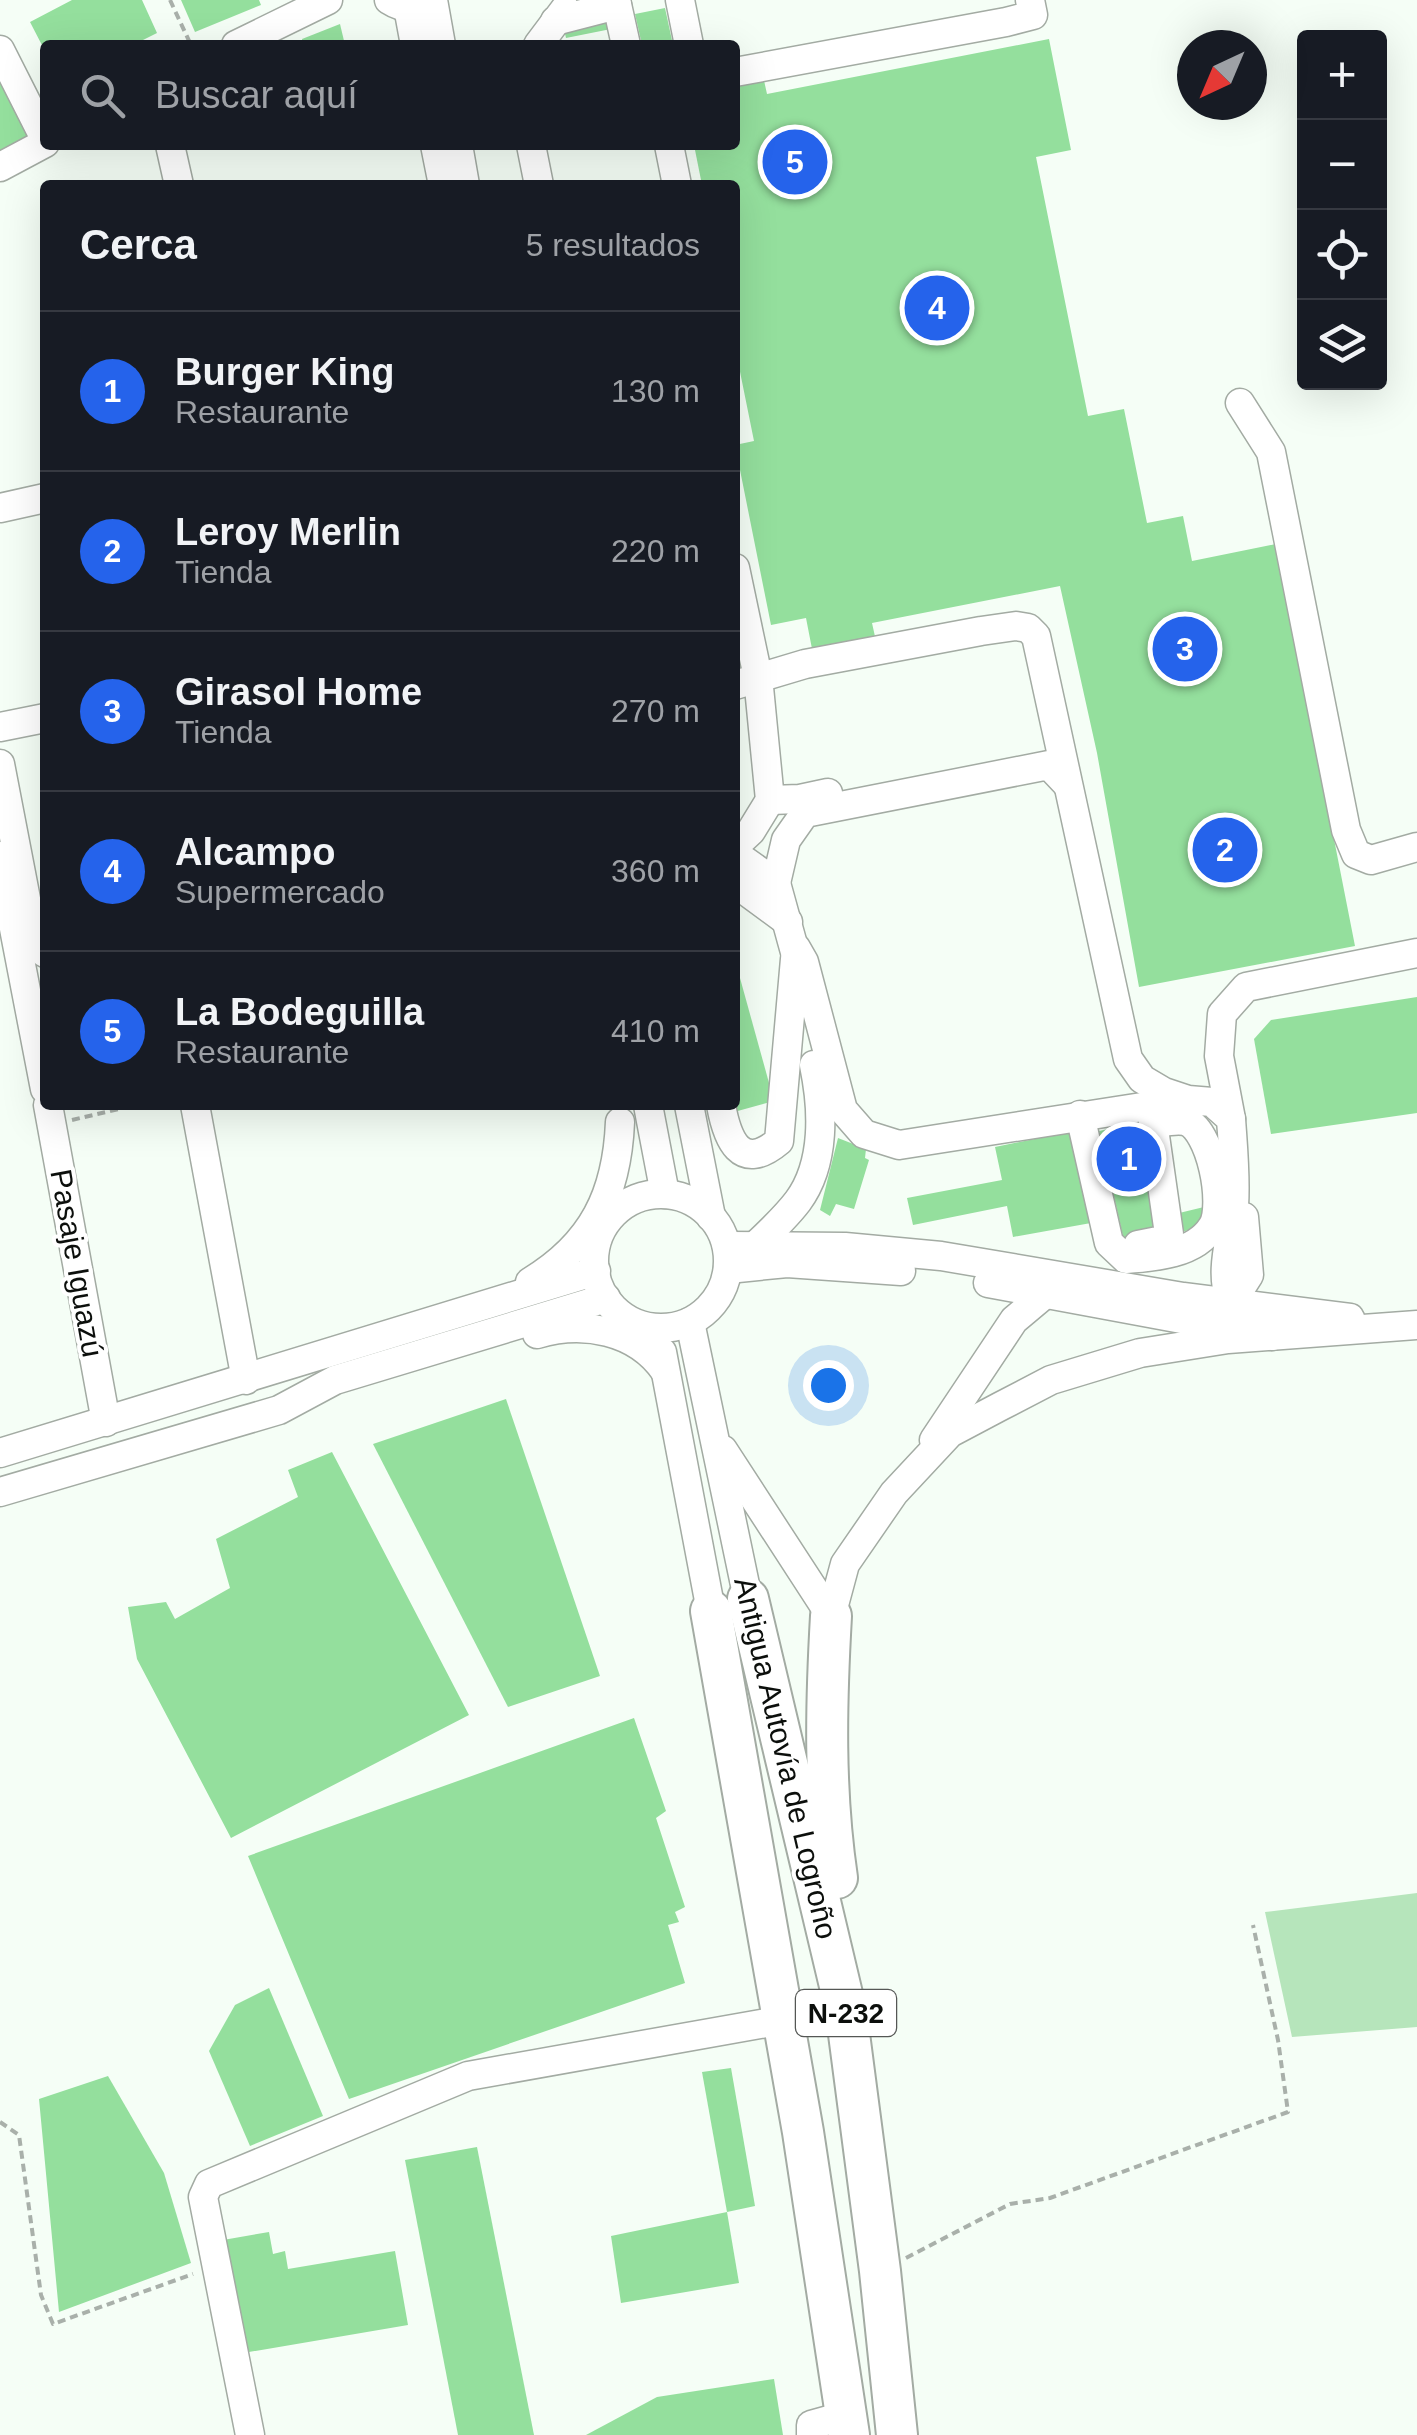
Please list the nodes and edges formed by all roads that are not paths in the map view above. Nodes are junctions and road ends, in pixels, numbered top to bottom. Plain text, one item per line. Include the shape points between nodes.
1 (328, 0) edge
2 (456, 0) edge
3 (680, 0) edge
4 (1030, 0) edge
5 (415, 2) edge
6 (617, 2) edge
7 (564, 10) edge
8 (246, 40) edge
9 (430, 40) edge
10 (434, 40) edge
11 (542, 40) edge
12 (625, 40) edge
13 (688, 40) edge
14 (0, 50) edge
15 (740, 71) edge
16 (40, 131) edge
17 (40, 144) edge
18 (171, 150) edge
19 (438, 150) edge
20 (458, 150) edge
21 (532, 150) edge
22 (670, 150) edge
23 (0, 167) edge
24 (177, 180) edge
25 (457, 180) edge
26 (458, 180) edge
27 (538, 180) edge
28 (676, 180) edge
29 (1240, 403) dead end
30 (40, 499) edge
31 (0, 508) edge
32 (740, 619) edge
33 (746, 681) edge
34 (40, 719) edge
35 (0, 727) edge
36 (1057, 734) junction
37 (0, 764) edge
38 (1066, 784) junction
39 (770, 800) junction
40 (740, 841) edge
41 (1417, 847) edge
42 (0, 856) edge
43 (740, 858) edge
44 (776, 883) junction
45 (740, 888) edge
46 (792, 935) junction
47 (40, 950) edge
48 (1417, 952) edge
49 (40, 1061) edge
50 (1188, 1100) junction
51 (197, 1110) edge
52 (649, 1110) edge
53 (690, 1110) edge
54 (721, 1110) edge
55 (619, 1113) edge
56 (50, 1114) edge
57 (1084, 1115) junction
58 (1153, 1116) junction
59 (1231, 1119) junction
60 (665, 1194) junction
61 (634, 1201) junction
62 (711, 1217) junction
63 (755, 1246) junction
64 (728, 1258) junction
65 (596, 1271) junction
66 (1237, 1271) junction
67 (1044, 1294) junction
68 (606, 1298) junction
69 (493, 1303) junction
70 (1232, 1304) junction
71 (1186, 1309) junction
72 (690, 1322) junction
73 (1274, 1322) junction
74 (1414, 1326) edge
75 (658, 1328) junction
76 (665, 1371) junction
77 (246, 1380) junction
78 (279, 1410) junction
79 (106, 1422) junction
80 (713, 1434) junction
81 (0, 1454) edge
82 (917, 1466) junction
83 (0, 1492) edge
84 (729, 1605) junction
85 (831, 1616) junction
86 (846, 2012) junction
87 (783, 2020) junction
88 (880, 2272) junction
89 (848, 2425) edge
90 (250, 2435) edge
91 (811, 2435) edge
92 (897, 2435) edge
93 (907, 2435) edge

1 - 8 street
2 - 10 street
3 - 13 street
4 - 15 street via 1033,15 1006,22
5 - 9 street
6 - 7 street
6 - 12 street
7 - 11 street
14 - 16 street
17 - 23 street
18 - 24 street
19 - 25 street
20 - 26 street
21 - 27 street
22 - 28 street
29 - 41 street via 1271,452 1346,830 1356,854 1371,860
30 - 31 street
32 - 33 street
33 - 36 street via 981,630 1028,628 1036,636
33 - 39 street
34 - 35 street
36 - 38 street
36 - 39 street via 1044,752
37 - 47 street
38 - 44 street via 1048,765 805,813 786,840
38 - 50 street via 1128,1059 1142,1079
39 - 40 street
42 - 49 street
43 - 44 street
44 - 46 street
45 - 46 street
46 - 54 street via 779,1141 760,1152 739,1151
46 - 57 street via 843,1110 864,1134 900,1145
46 - 63 street via 820,1095 817,1152 800,1198
48 - 59 street via 1246,987 1222,1014 1219,1056
50 - 58 street
50 - 59 street via 1212,1102
51 - 77 street
52 - 60 street
53 - 62 street
55 - 61 street
55 - 69 street via 612,1185 595,1220 553,1268
56 - 79 street, Pasaje Iguazú
57 - 58 street
57 - 58 street via 1115,1234 1128,1247 1169,1234
57 - 58 street via 1109,1243 1126,1259 1173,1253 1198,1240 1213,1226 1218,1206 1198,1128
59 - 66 street
60 - 61 street
60 - 62 street
61 - 65 street via 608,1220 598,1238
62 - 64 street
63 - 64 street
63 - 71 street via 942,1256
64 - 67 street via 932,1273
64 - 72 street via 722,1291
65 - 68 street
65 - 69 street
66 - 70 street
66 - 71 street via 1207,1286
66 - 73 street via 1258,1290
67 - 71 street
67 - 82 street via 1014,1320
68 - 75 street via 624,1317
68 - 78 street via 335,1380
69 - 77 street
70 - 71 street
70 - 73 street
71 - 73 street
72 - 75 street
72 - 80 street, Antigua Autovía de Logroño
73 - 74 street
73 - 82 street via 1052,1380 950,1432
75 - 76 street, Antigua Autovía de Logroño
76 - 78 street via 640,1344 580,1327
76 - 84 street, Antigua Autovía de Logroño
77 - 79 street
78 - 83 street
79 - 81 street
80 - 84 street, Antigua Autovía de Logroño
80 - 85 street
82 - 85 street via 846,1564
84 - 86 highway, Antigua Autovía de Logroño / N-232
84 - 87 highway, Antigua Autovía de Logroño / N-232 via 719,1669
85 - 86 highway via 826,1741 830,1838 848,1970
86 - 88 highway, Antigua Autovía de Logroño / N-232
87 - 89 highway, Antigua Autovía de Logroño / N-232
87 - 90 street via 468,2076 209,2184 204,2198
88 - 92 highway, Antigua Autovía de Logroño / N-232
88 - 93 street
89 - 91 street via 811,2424

